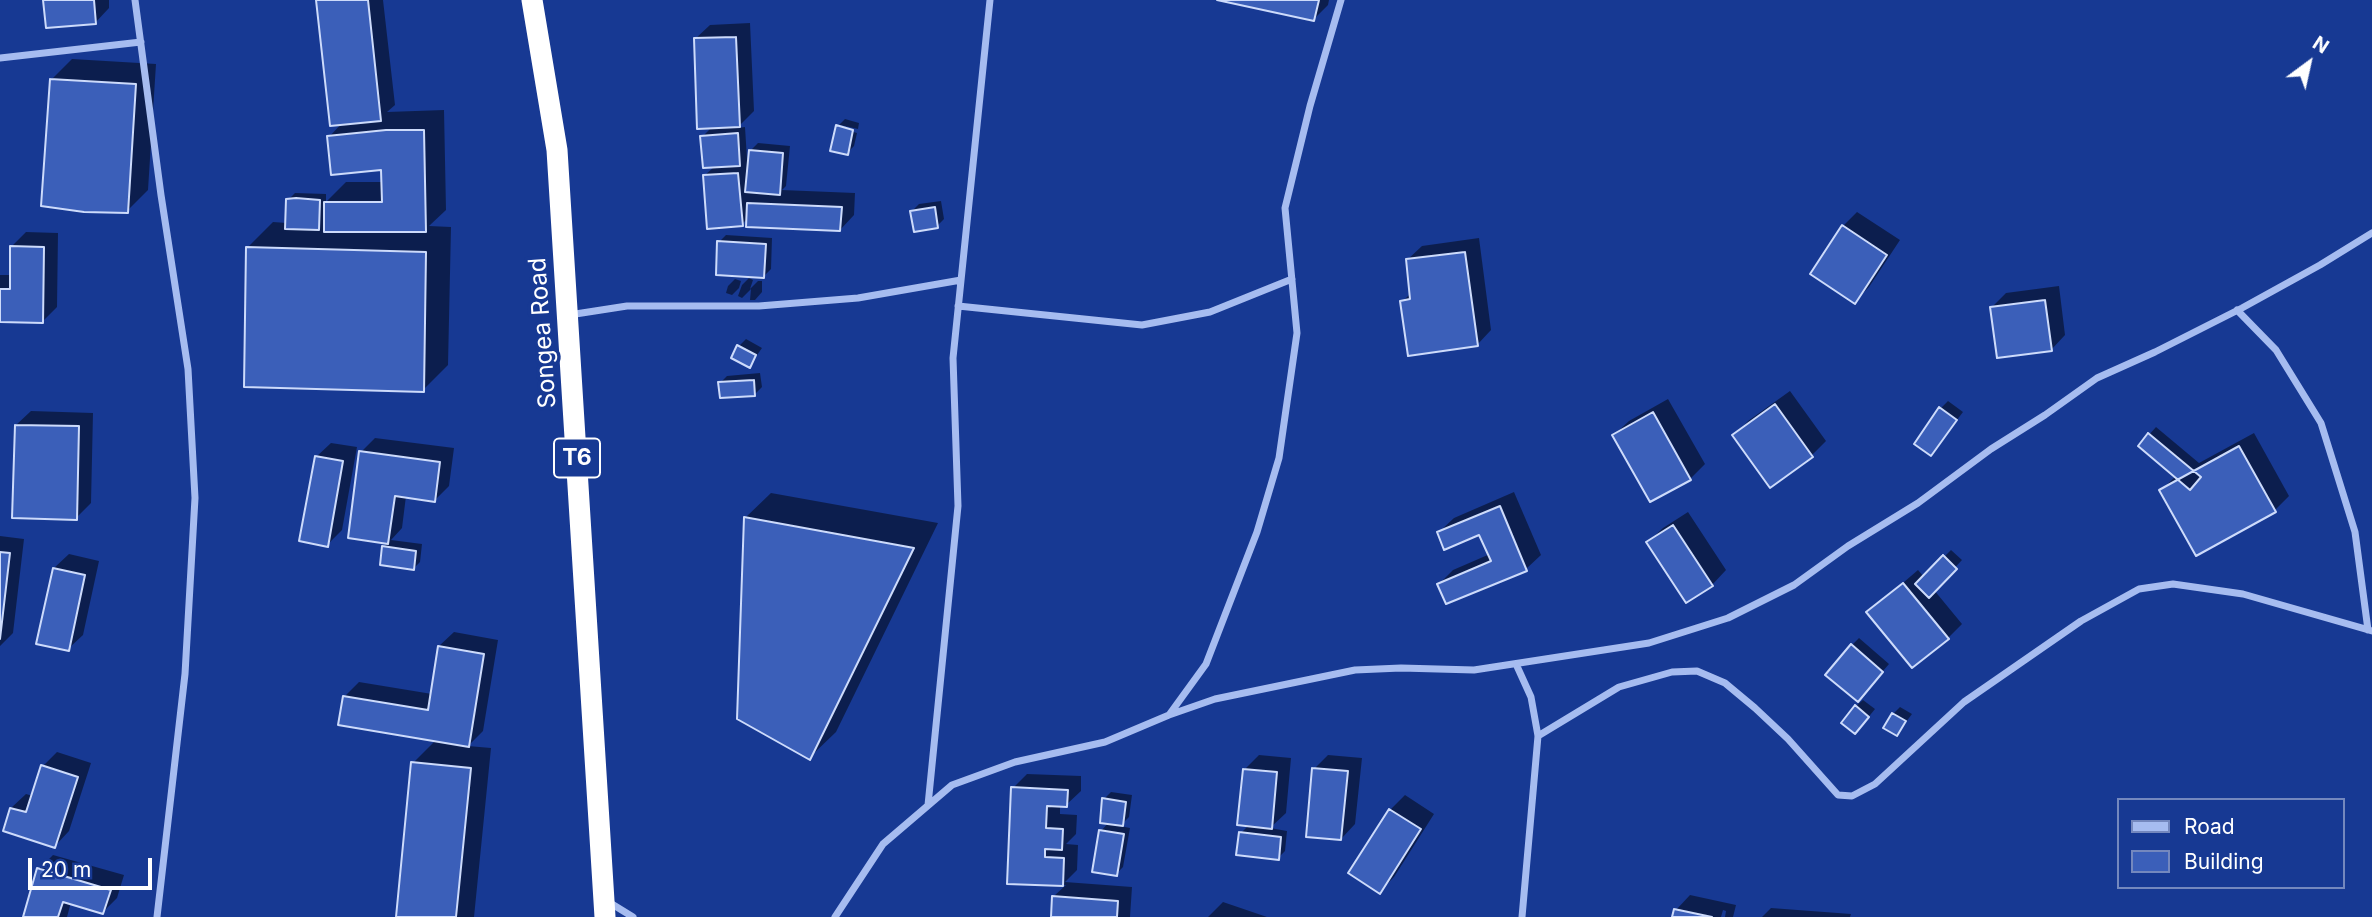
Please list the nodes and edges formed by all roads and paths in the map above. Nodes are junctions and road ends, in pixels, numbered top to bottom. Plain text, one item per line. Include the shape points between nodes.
1 (135, 0) edge
2 (532, 0) edge
3 (990, 0) edge
4 (1341, 0) edge
5 (141, 42) junction
6 (0, 58) edge
7 (2372, 233) edge
8 (1292, 279) junction
9 (961, 280) junction
10 (958, 306) junction
11 (2237, 310) junction
12 (568, 315) junction
13 (2370, 631) edge
14 (1516, 664) junction
15 (1169, 715) junction
16 (1538, 736) junction
17 (929, 804) junction
18 (605, 908) edge
19 (157, 917) edge
20 (633, 917) edge
21 (835, 917) edge
22 (1522, 917) edge

1 - 5 street
2 - 12 highway, Songea Road / T6 via 557,150
3 - 9 street
4 - 8 street via 1285,208
5 - 6 street
5 - 19 street via 188,369 195,498 185,674
7 - 11 street
8 - 10 street via 1210,312 1142,325
8 - 15 street via 1297,333 1279,458 1257,532 1206,664
9 - 10 street
9 - 12 street via 858,298 759,306 627,306
10 - 17 street via 953,358 958,506
11 - 13 street via 2276,350 2321,423 2355,532
11 - 14 street via 2097,378 1794,585 1728,618 1648,643
12 - 18 highway, Songea Road / T6
13 - 16 street via 2243,594 2174,584 2138,589 2081,621 1964,702 1875,784 1852,796 1838,795 1745,699 1725,683 1697,671 1672,672 1619,687
14 - 15 street via 1474,670 1355,670 1215,699
14 - 16 street via 1531,697
15 - 17 street via 1105,742 1014,762 964,780
16 - 22 street
17 - 21 street via 883,844
18 - 20 street

